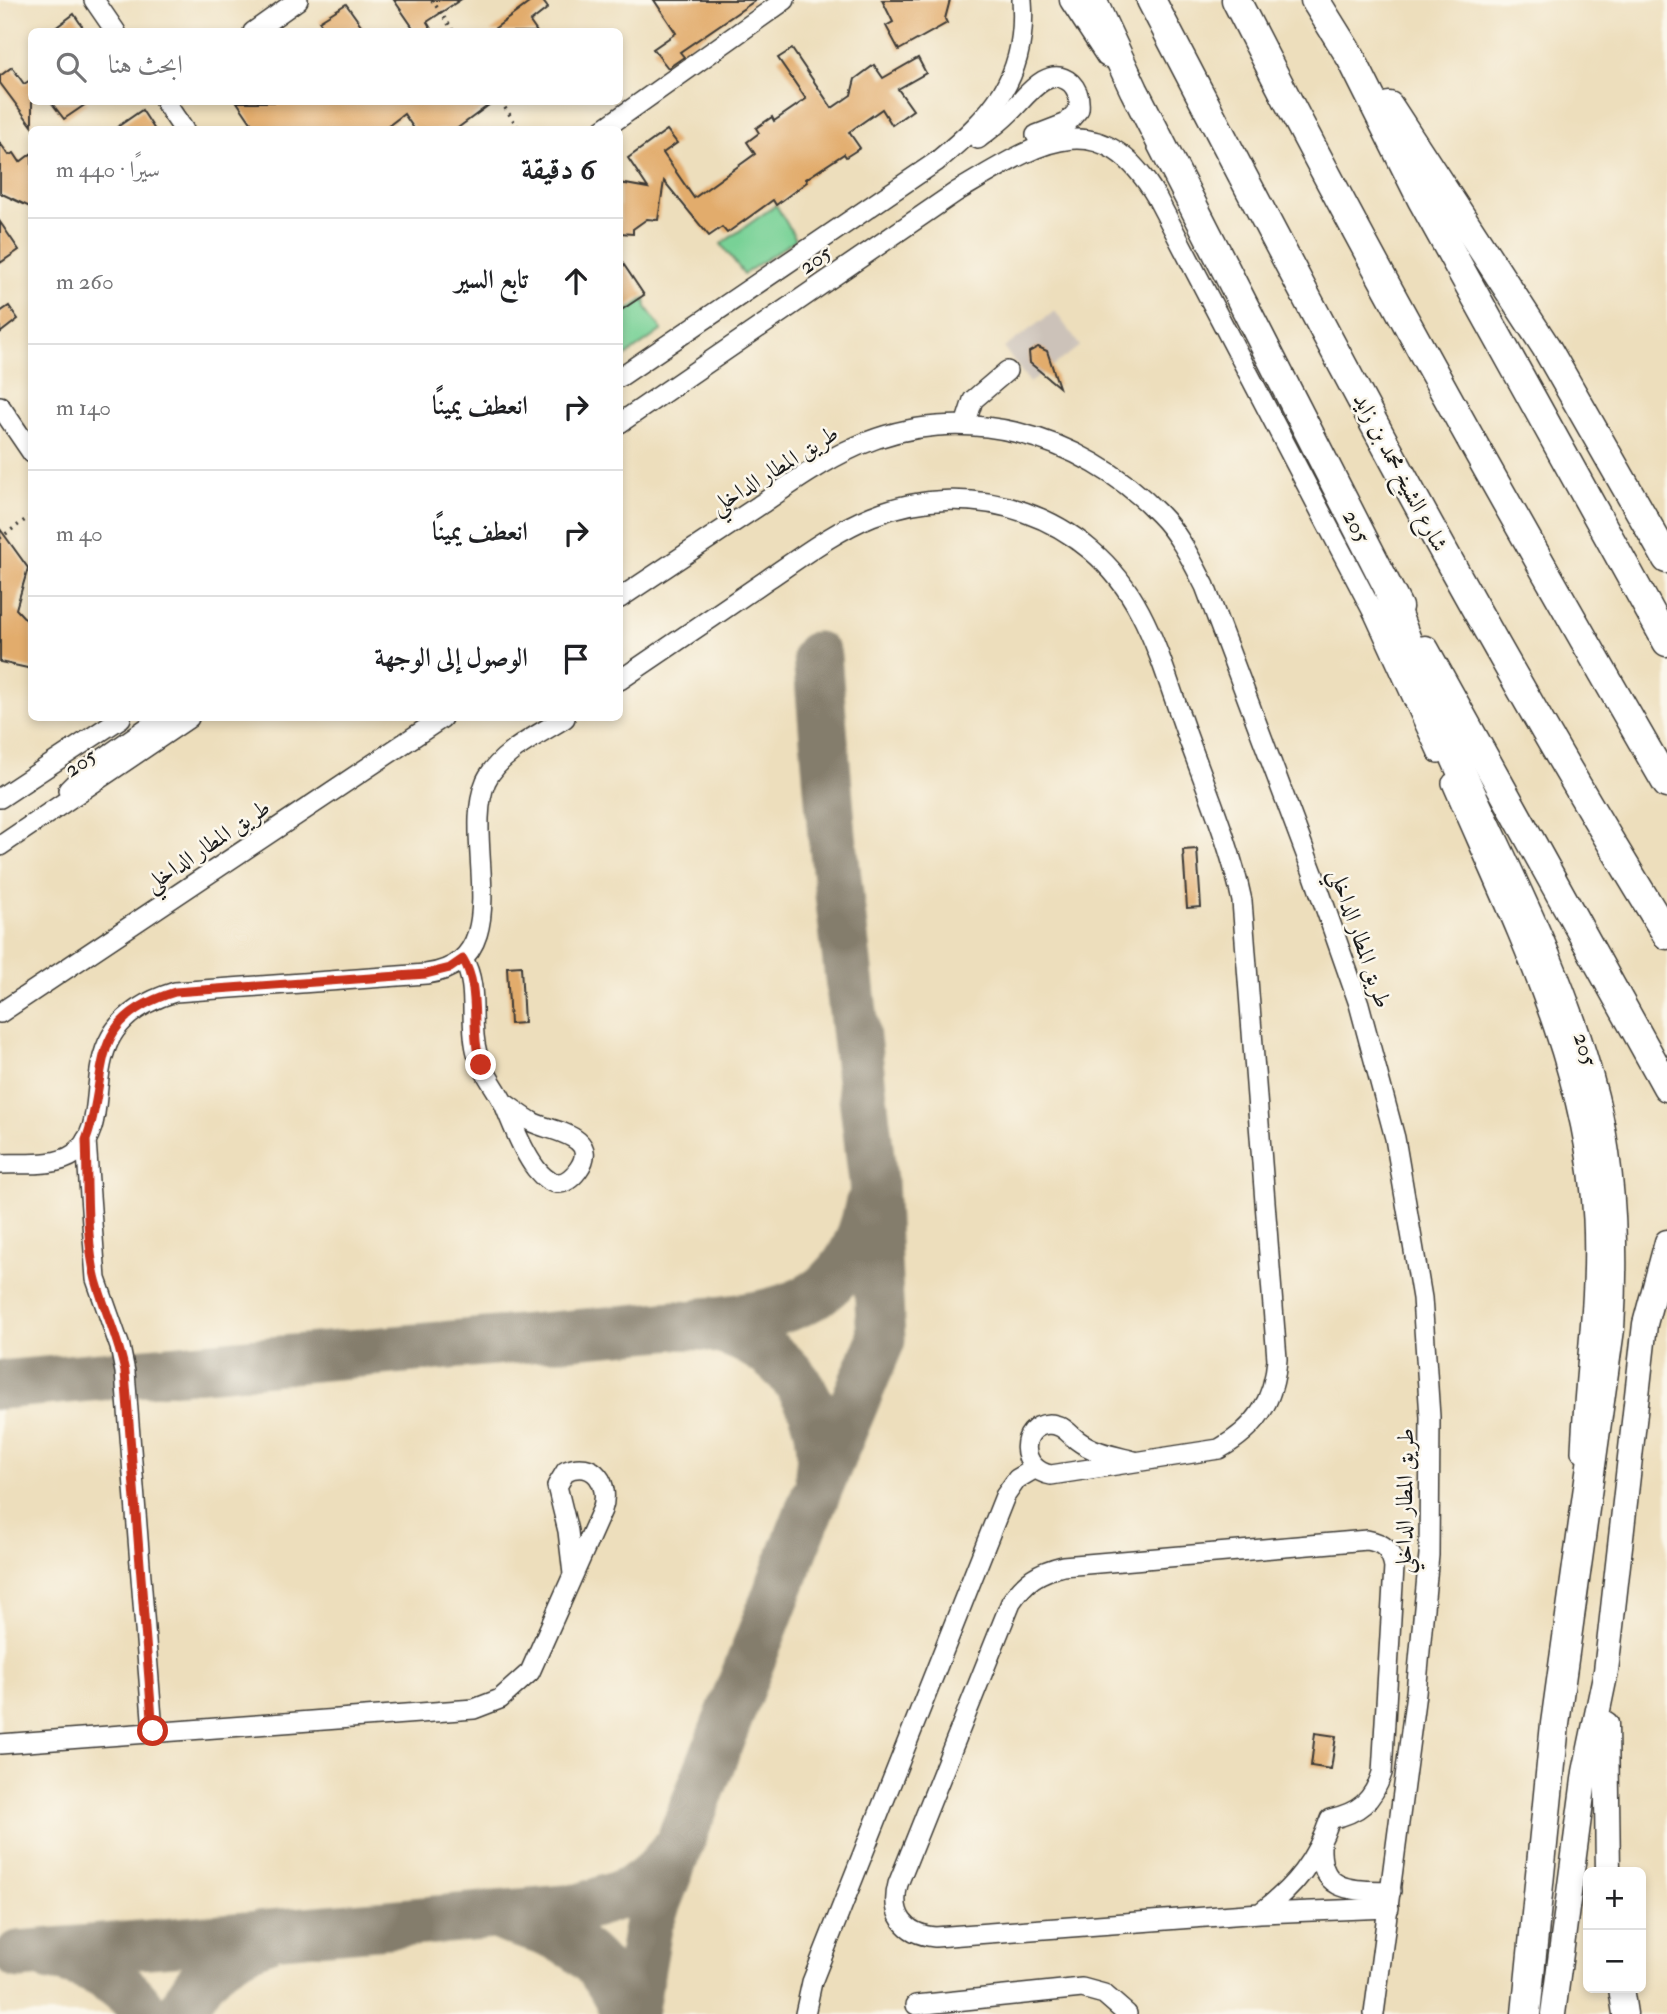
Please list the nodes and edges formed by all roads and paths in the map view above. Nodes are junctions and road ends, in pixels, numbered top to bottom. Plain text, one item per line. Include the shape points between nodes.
1 (94, 0) edge
2 (298, 0) edge
3 (432, 0) edge
4 (785, 0) edge
5 (1022, 0) edge
6 (1072, 0) edge
7 (1092, 0) edge
8 (1151, 0) edge
9 (1236, 0) edge
10 (1315, 0) edge
11 (113, 28) edge
12 (259, 28) edge
13 (451, 28) edge
14 (1351, 58) junction
15 (1135, 90) junction
16 (167, 105) edge
17 (503, 105) edge
18 (181, 126) edge
19 (517, 126) edge
20 (608, 126) edge
21 (936, 162) junction
22 (956, 192) junction
23 (1007, 371) dead end
24 (623, 375) edge
25 (0, 406) edge
26 (623, 421) edge
27 (965, 425) junction
28 (28, 447) edge
29 (28, 518) edge
30 (0, 538) edge
31 (1667, 559) edge
32 (1389, 592) junction
33 (623, 596) edge
34 (1667, 642) edge
35 (623, 678) edge
36 (116, 721) edge
37 (157, 721) edge
38 (184, 721) edge
39 (438, 721) edge
40 (561, 721) edge
41 (1667, 784) edge
42 (0, 798) edge
43 (53, 810) junction
44 (0, 846) edge
45 (1667, 935) edge
46 (463, 959) junction
47 (0, 1013) edge
48 (1661, 1077) edge
49 (1667, 1094) edge
50 (503, 1102) junction
51 (86, 1140) junction
52 (0, 1164) edge
53 (1667, 1242) edge
54 (1134, 1461) junction
55 (1034, 1469) junction
56 (1586, 1515) junction
57 (573, 1574) junction
58 (1606, 1671) junction
59 (153, 1731) junction
60 (0, 1744) edge
61 (1321, 1844) junction
62 (1608, 1867) edge
63 (1390, 1900) junction
64 (1260, 1913) junction
65 (1622, 1993) edge
66 (916, 2005) dead end
67 (805, 2014) edge
68 (1127, 2014) edge
69 (1374, 2014) edge
70 (1525, 2014) edge
71 (1553, 2014) edge
72 (1625, 2014) edge

1 - 11 street
2 - 12 street
3 - 13 path
4 - 20 street
5 - 21 street, 205 via 1024,32 1007,87 979,124
6 - 15 main road
7 - 15 highway
8 - 45 highway, شارع الشيخ محمد بن زايد via 1432,530 1538,722
9 - 41 highway via 1507,506
10 - 14 highway
14 - 31 highway via 1416,144 1520,306
14 - 34 highway via 1422,200
15 - 32 highway
16 - 18 street
17 - 19 path
21 - 22 street via 987,132 1045,80 1064,79 1077,91 1080,99 1075,116 1015,146
21 - 24 street, 205
22 - 26 street, 205
22 - 56 street, 205 via 1024,152 1059,140 1100,142 1131,160 1164,210 1374,614 1518,935 1574,1092 1585,1148 1594,1242 1580,1466
23 - 27 street via 972,400
25 - 28 street
27 - 33 street, طريق المطار الداخلي via 907,430 836,455
27 - 63 street, طريق المطار الداخلي via 1023,433 1062,445 1098,464 1161,516 1184,548 1220,623 1359,1004 1395,1138 1422,1298 1430,1417 1429,1555
29 - 30 path
32 - 48 highway via 1473,733
32 - 56 highway via 1442,729 1561,990 1600,1124 1614,1270
35 - 54 street via 841,531 899,506 956,500 1018,508 1076,536 1121,582 1140,611 1228,847 1242,901 1277,1359 1268,1403 1239,1438 1198,1455
36 - 42 street, 205
37 - 43 street via 91,767
38 - 43 street, 205
39 - 47 street, طريق المطار الداخلي
40 - 46 street via 498,764 487,778 480,812 480,929
43 - 44 street, 205
46 - 50 street via 472,983 477,1052
46 - 51 street via 426,974 157,997 125,1018 104,1051
48 - 49 highway
50 - 50 street via 532,1122 564,1131 580,1143 580,1166 573,1176 562,1181 540,1174 523,1151
51 - 52 street via 74,1154 61,1159
51 - 59 street via 92,1257 125,1372
53 - 58 main road via 1645,1324
54 - 55 street via 1051,1475
54 - 55 street via 1097,1451 1058,1425 1047,1424 1029,1437 1026,1448
55 - 67 street via 1017,1479 1005,1496 812,1983
56 - 70 highway via 1549,1772
57 - 57 street via 556,1486 566,1471 581,1467 602,1481 605,1500
57 - 59 street via 530,1672 512,1692 488,1705
58 - 62 main road
58 - 71 main road via 1585,1772
59 - 60 street
61 - 63 street via 1327,1876 1340,1887
61 - 64 street via 1296,1884
61 - 64 street via 1330,1819 1365,1805 1382,1773 1394,1567 1388,1548 1367,1540 1063,1566 1041,1571 1023,1584 1011,1602 898,1884 894,1899 906,1927 919,1936 935,1937
63 - 64 street
63 - 69 street, طريق المطار الداخلي
65 - 72 main road
66 - 68 street via 1082,1988 1104,1994

